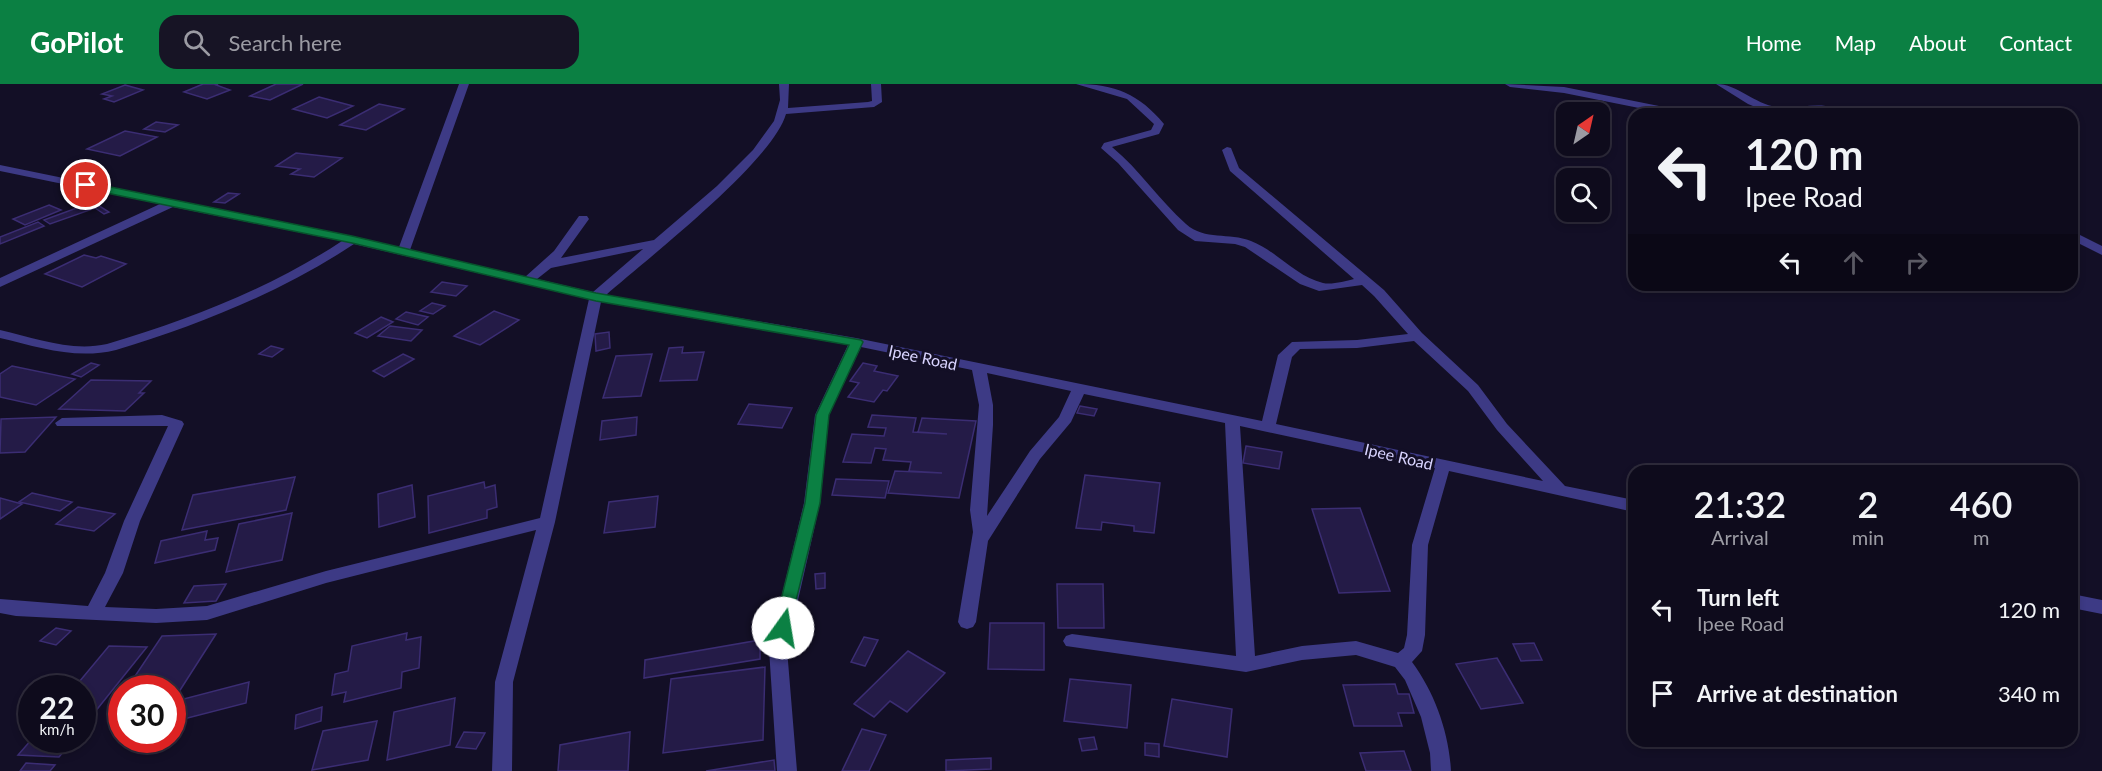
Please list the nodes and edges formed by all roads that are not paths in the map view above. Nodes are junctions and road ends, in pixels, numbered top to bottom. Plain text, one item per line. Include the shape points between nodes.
1 (464, 84) edge
2 (784, 84) edge
3 (876, 84) edge
4 (1082, 84) edge
5 (1510, 84) edge
6 (1721, 84) edge
7 (1654, 108) edge
8 (1767, 108) edge
9 (1800, 108) edge
10 (1818, 108) edge
11 (782, 111) junction
12 (1227, 150) dead end
13 (0, 168) edge
14 (171, 203) junction
15 (583, 219) dead end
16 (2078, 239) edge
17 (352, 240) junction
18 (658, 243) junction
19 (2102, 251) edge
20 (403, 253) junction
21 (551, 264) junction
22 (1365, 281) junction
23 (526, 282) junction
24 (0, 283) edge
25 (596, 297) junction
26 (0, 333) edge
27 (1417, 336) junction
28 (856, 342) junction
29 (979, 369) junction
30 (1079, 389) junction
31 (1232, 420) junction
32 (62, 423) dead end
33 (1268, 427) junction
34 (1443, 466) junction
35 (1560, 490) junction
36 (1628, 505) edge
37 (547, 522) junction
38 (980, 540) junction
39 (2078, 602) edge
40 (0, 606) edge
41 (2102, 607) edge
42 (93, 613) junction
43 (967, 622) dead end
44 (1072, 641) dead end
45 (1401, 662) junction
46 (1246, 664) junction
47 (502, 771) edge
48 (788, 771) edge
49 (1441, 771) edge

1 - 20 street
2 - 11 street
3 - 11 street via 877,102 870,105
4 - 22 street via 1131,97 1159,124 1155,132 1106,148 1182,227 1198,238 1250,244 1305,281 1324,288
5 - 7 street
6 - 8 street
9 - 10 street
11 - 18 street via 757,152
12 - 22 street via 1234,169
13 - 14 street, Ipee Road
14 - 17 street, Ipee Road
14 - 24 street
15 - 21 street
16 - 19 street
17 - 20 street, Ipee Road
17 - 26 street via 321,262 242,300 107,347 87,351
18 - 21 street
18 - 25 street
20 - 23 street, Ipee Road
21 - 23 street
22 - 27 street
23 - 25 street, Ipee Road
25 - 28 street, Ipee Road
25 - 37 street
27 - 33 street via 1383,343 1297,345 1285,355
27 - 35 street via 1473,388 1502,427
28 - 29 street, Ipee Road
28 - 48 street via 822,415 812,503 778,649
29 - 30 street, Ipee Road
29 - 38 street via 986,415 978,510
30 - 31 street, Ipee Road
30 - 38 street via 1066,419 1035,455
31 - 33 street, Ipee Road
31 - 46 street
32 - 42 street via 162,420 177,424
33 - 34 street, Ipee Road
34 - 35 street, Ipee Road
34 - 45 street via 1420,545 1413,651
35 - 36 street, Ipee Road
37 - 42 street via 326,577 207,613
37 - 47 street via 504,682
38 - 43 street
39 - 41 street
40 - 42 street
44 - 46 street
45 - 46 street via 1356,648 1302,652
45 - 49 street via 1431,717

